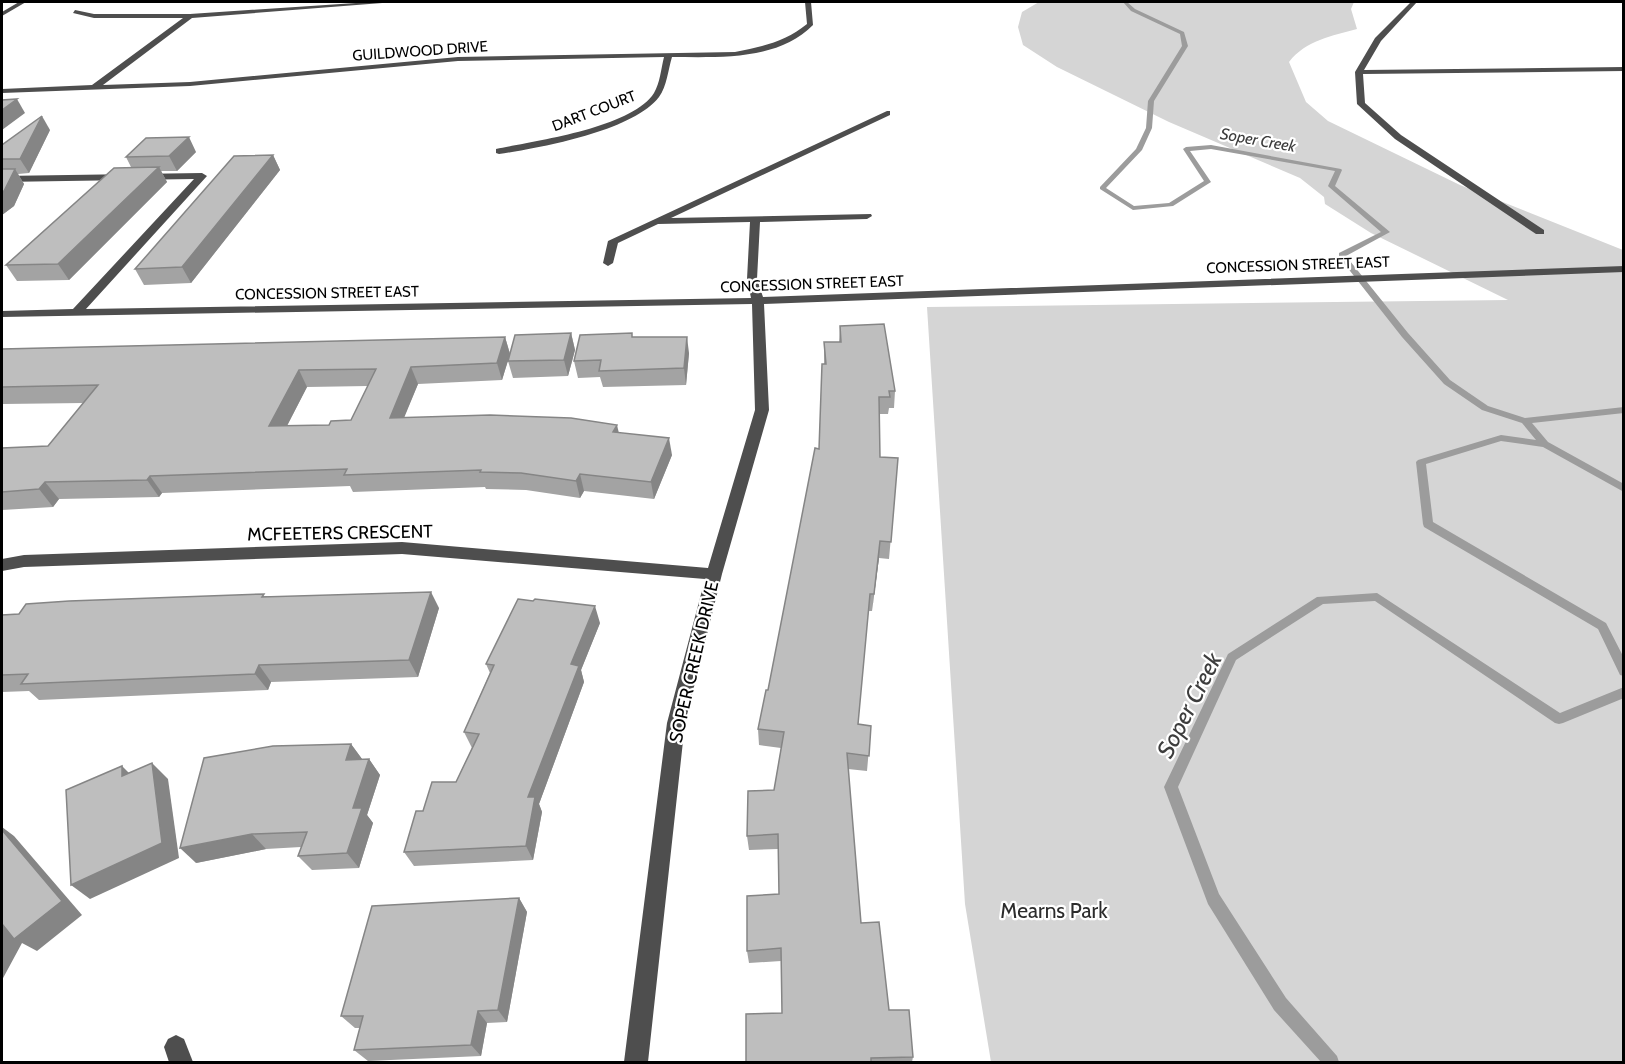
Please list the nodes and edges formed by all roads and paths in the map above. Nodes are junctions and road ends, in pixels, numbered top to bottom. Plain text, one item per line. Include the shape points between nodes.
1 (23, 2) edge
2 (392, 2) edge
3 (808, 2) edge
4 (1414, 2) edge
5 (75, 12) dead end
6 (2, 14) edge
7 (190, 16) junction
8 (668, 57) junction
9 (1623, 69) edge
10 (1359, 72) junction
11 (95, 87) junction
12 (2, 91) edge
13 (887, 113) dead end
14 (499, 151) dead end
15 (2, 179) edge
16 (867, 216) dead end
17 (755, 219) junction
18 (654, 221) junction
19 (1540, 232) dead end
20 (608, 263) dead end
21 (1623, 269) edge
22 (758, 301) junction
23 (76, 313) junction
24 (2, 314) edge
25 (2, 565) edge
26 (714, 574) junction
27 (636, 1062) edge

1 - 6 street
2 - 7 street
3 - 8 street, GUILDWOOD DRIVE via 810,25 768,48 735,54
4 - 10 street via 1378,40
5 - 7 street via 94,16
7 - 11 street
8 - 11 street, GUILDWOOD DRIVE via 458,59 190,84
8 - 14 street, DART COURT via 657,94 634,112 537,146
9 - 10 street
10 - 19 street via 1361,104 1398,137
11 - 12 street, GUILDWOOD DRIVE
13 - 18 street
15 - 23 street via 202,176
16 - 17 street
17 - 18 street
17 - 22 street, SOPER CREEK DRIVE via 752,279
18 - 20 street via 613,241
21 - 22 street, CONCESSION STREET EAST
22 - 23 street, CONCESSION STREET EAST
22 - 26 street, SOPER CREEK DRIVE via 762,410
23 - 24 street, CONCESSION STREET EAST
25 - 26 street, MCFEETERS CRESCENT via 24,561 402,548
26 - 27 street, SOPER CREEK DRIVE via 676,723

